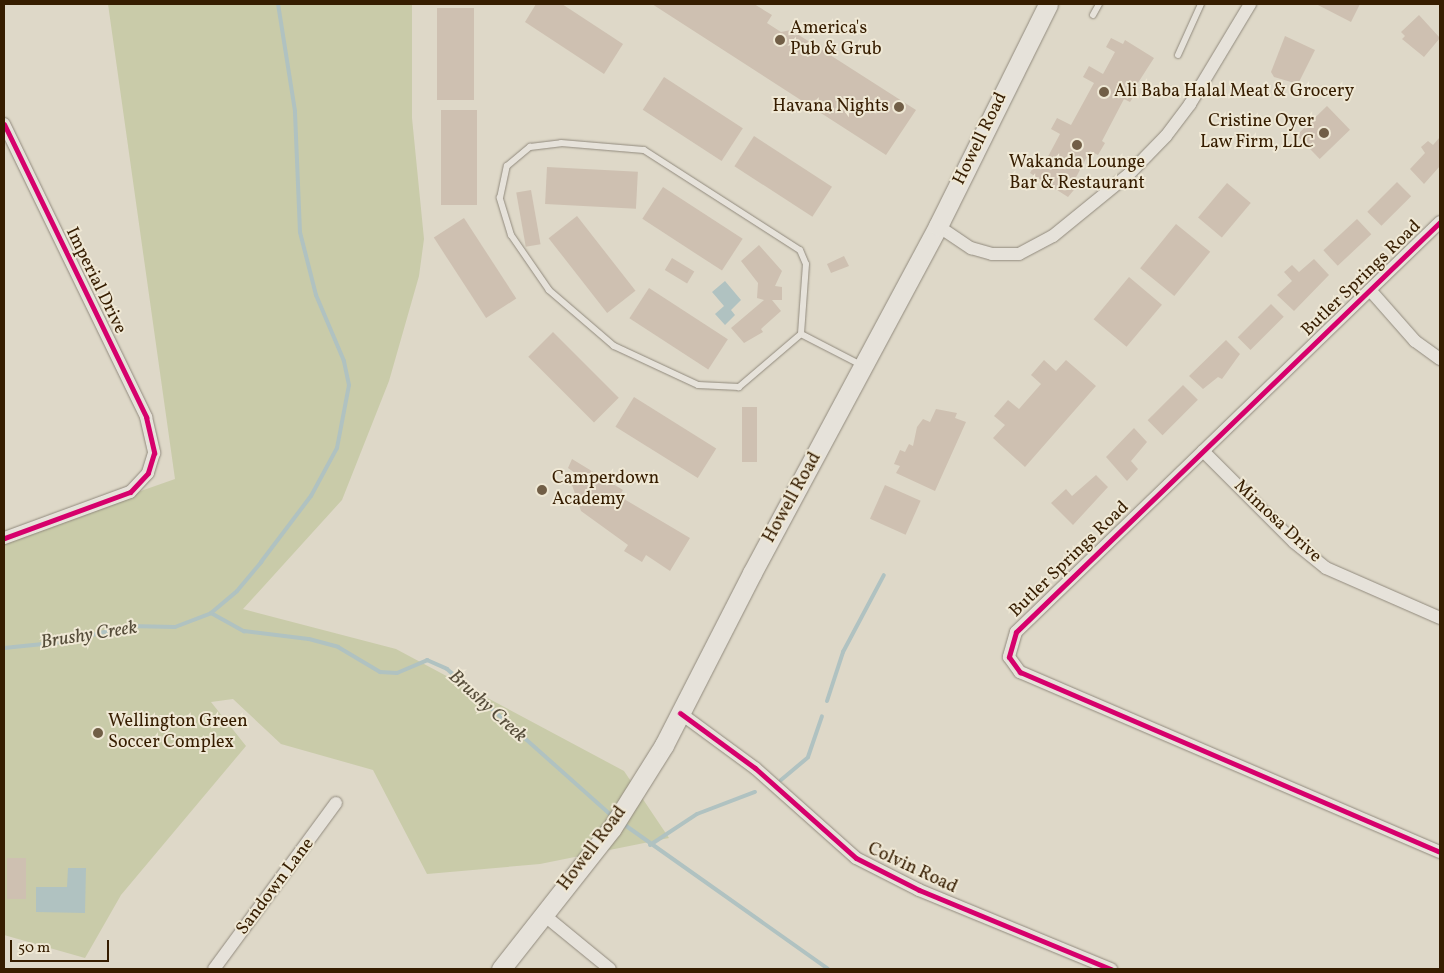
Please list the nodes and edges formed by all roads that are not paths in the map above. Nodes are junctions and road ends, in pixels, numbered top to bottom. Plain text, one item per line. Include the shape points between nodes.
1 (1048, 4) edge
2 (1099, 4) edge
3 (1202, 4) edge
4 (1250, 4) edge
5 (1093, 15) dead end
6 (1178, 55) dead end
7 (4, 124) edge
8 (1440, 222) edge
9 (938, 226) junction
10 (1370, 290) junction
11 (801, 334) junction
12 (1440, 359) edge
13 (865, 367) junction
14 (1202, 451) junction
15 (4, 538) edge
16 (1440, 618) edge
17 (680, 714) junction
18 (336, 803) dead end
19 (1440, 852) edge
20 (544, 915) junction
21 (214, 969) edge
22 (501, 969) edge
23 (610, 969) edge
24 (1111, 969) edge

1 - 9 main road, Howell Road
2 - 5 lane
3 - 6 lane
4 - 9 street via 1190,104 1166,136 1129,174 1053,236 1019,254 992,254 971,248
7 - 15 street, Imperial Drive via 146,417 154,453 148,473 130,492
8 - 10 street, Butler Springs Road
9 - 13 main road, Howell Road
10 - 12 street via 1415,342
10 - 14 street, Butler Springs Road
11 - 11 lane via 806,264 800,250 644,150 561,142 530,147 507,166 500,198 511,235 549,290 614,346 698,385 739,387
11 - 13 lane
13 - 17 main road, Howell Road via 752,573
14 - 16 street, Mimosa Drive via 1294,542 1326,568
14 - 19 street, Butler Springs Road via 1016,632 1009,658 1020,672
17 - 20 main road, Howell Road via 639,786 598,847
17 - 24 street, Colvin Road via 755,768 856,858 919,890
18 - 21 street, Sandown Lane
20 - 22 main road, Howell Road
20 - 23 street

